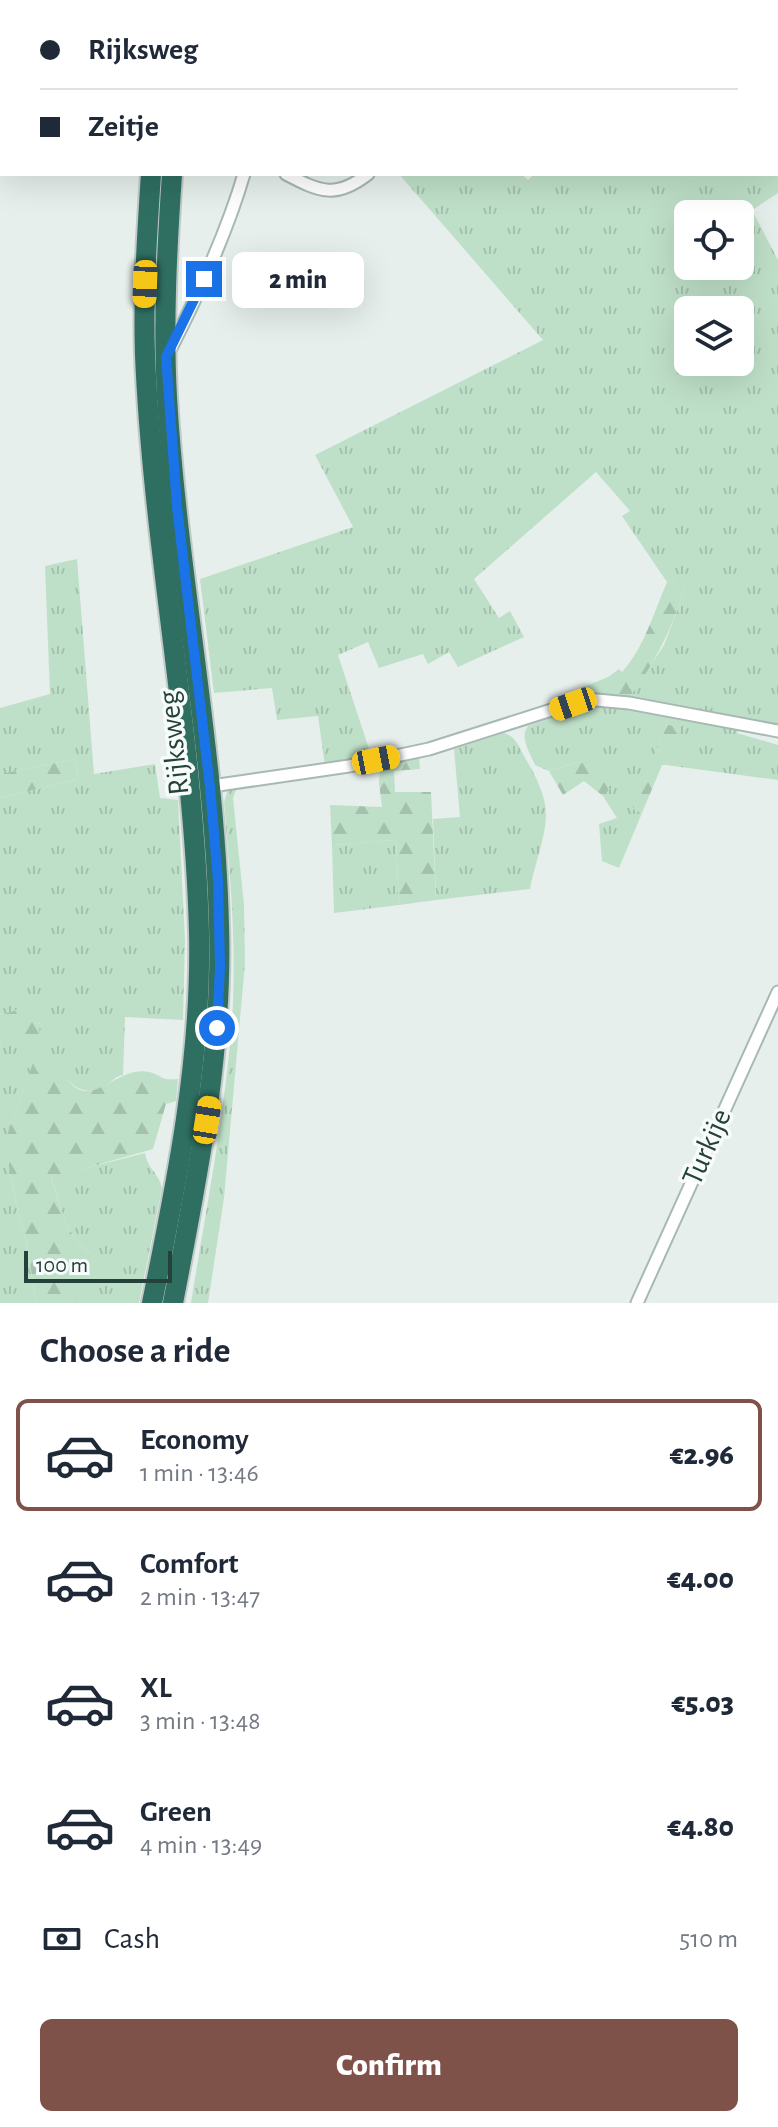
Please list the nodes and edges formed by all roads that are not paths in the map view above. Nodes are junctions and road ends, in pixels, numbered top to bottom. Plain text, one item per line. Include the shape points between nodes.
1 (151, 176) edge
2 (172, 176) edge
3 (243, 176) edge
4 (291, 176) edge
5 (365, 176) edge
6 (166, 357) junction
7 (778, 731) edge
8 (210, 787) junction
9 (189, 789) junction
10 (778, 992) edge
11 (152, 1303) edge
12 (173, 1303) edge
13 (637, 1303) edge

1 - 9 highway, Rijksweg via 145,307 148,400
2 - 6 highway, Rijksweg
3 - 6 street via 211,262
4 - 5 street via 326,191 346,188
6 - 8 highway, Rijksweg via 177,507
7 - 8 street via 586,699 429,749
8 - 9 street
8 - 12 highway, Rijksweg via 219,928 216,1048
9 - 11 highway, Rijksweg via 199,933 197,1022 184,1132
10 - 13 street, Turkije

